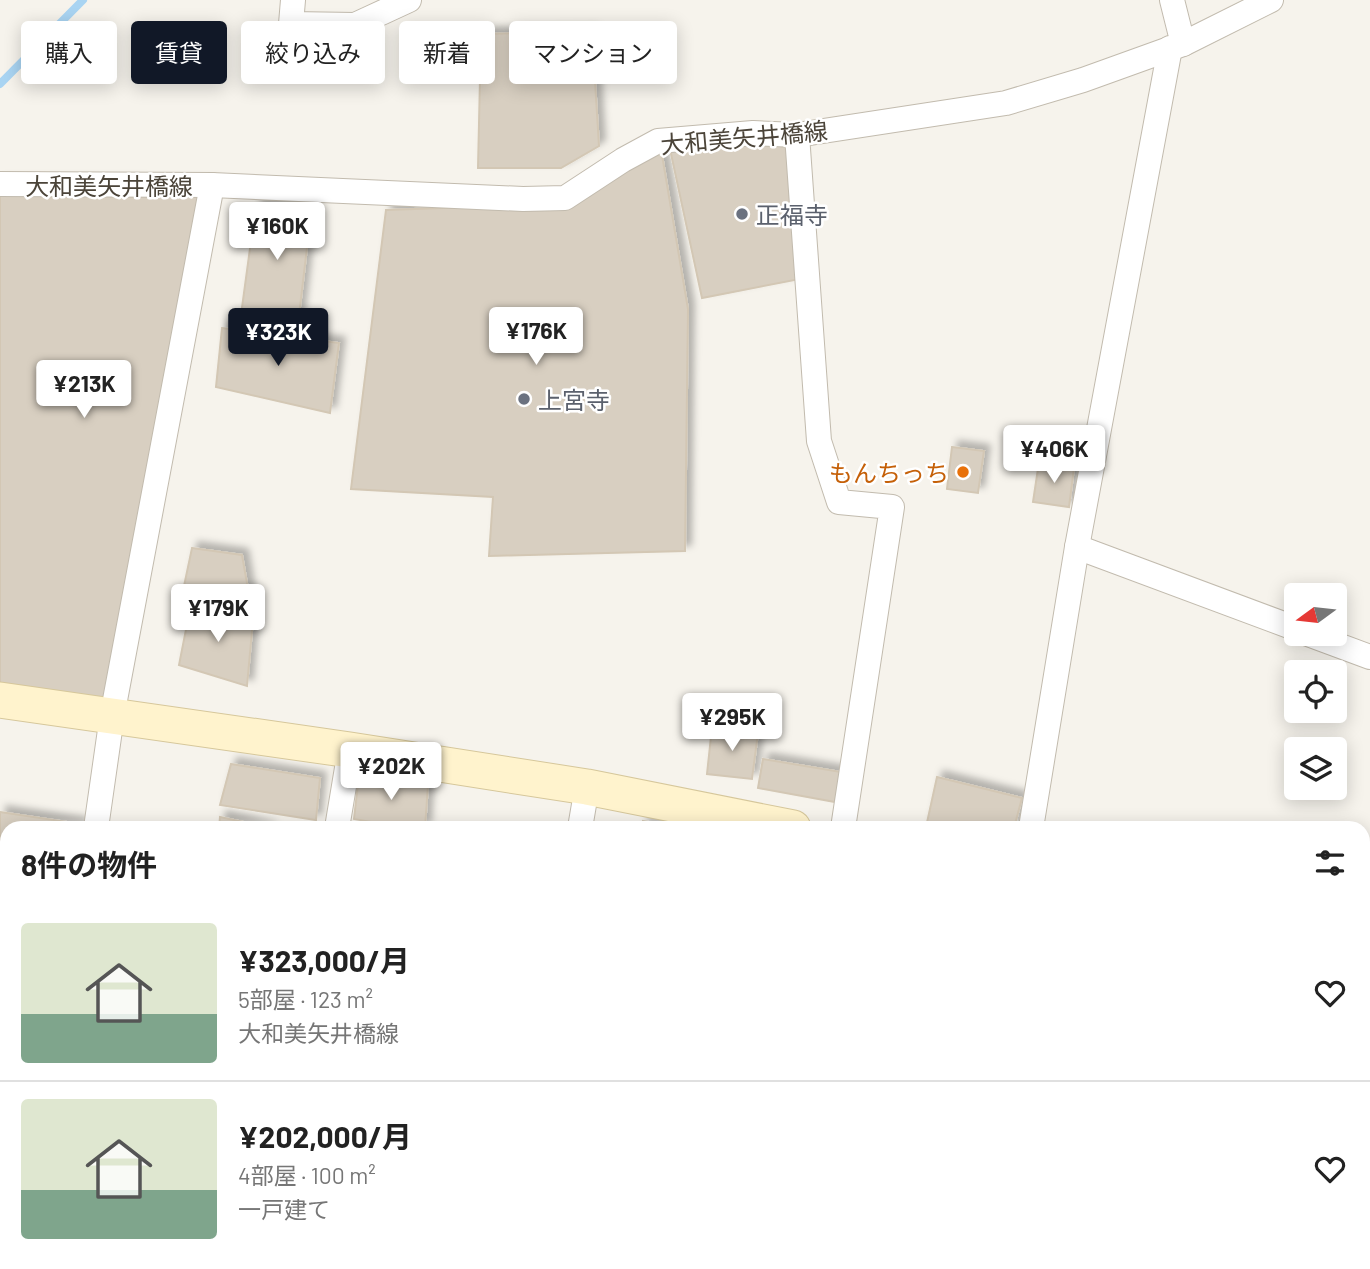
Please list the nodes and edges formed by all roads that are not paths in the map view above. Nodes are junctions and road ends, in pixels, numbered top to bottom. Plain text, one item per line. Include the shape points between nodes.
1 (293, 0) edge
2 (409, 0) edge
3 (1172, 0) edge
4 (1271, 0) edge
5 (1176, 46) junction
6 (797, 135) junction
7 (0, 184) edge
8 (212, 186) junction
9 (1077, 547) junction
10 (1284, 624) edge
11 (1340, 646) edge
12 (1370, 657) edge
13 (0, 700) edge
14 (112, 716) junction
15 (350, 750) junction
16 (587, 787) junction
17 (97, 821) edge
18 (338, 821) edge
19 (581, 821) edge
20 (758, 821) edge
21 (844, 821) edge
22 (1032, 821) edge

1 - 2 street via 291,24 355,25
3 - 5 street
4 - 5 street, 大和美矢井橋線
5 - 6 street, 大和美矢井橋線 via 1006,103
5 - 9 street
6 - 8 street, 大和美矢井橋線 via 753,133 658,141 565,198
6 - 21 street via 819,441 839,502 892,507
7 - 8 street, 大和美矢井橋線
8 - 14 street
9 - 10 street
9 - 22 street
11 - 12 street
13 - 14 street
14 - 15 street
14 - 17 street
15 - 16 street
15 - 18 street
16 - 19 street
16 - 20 street

